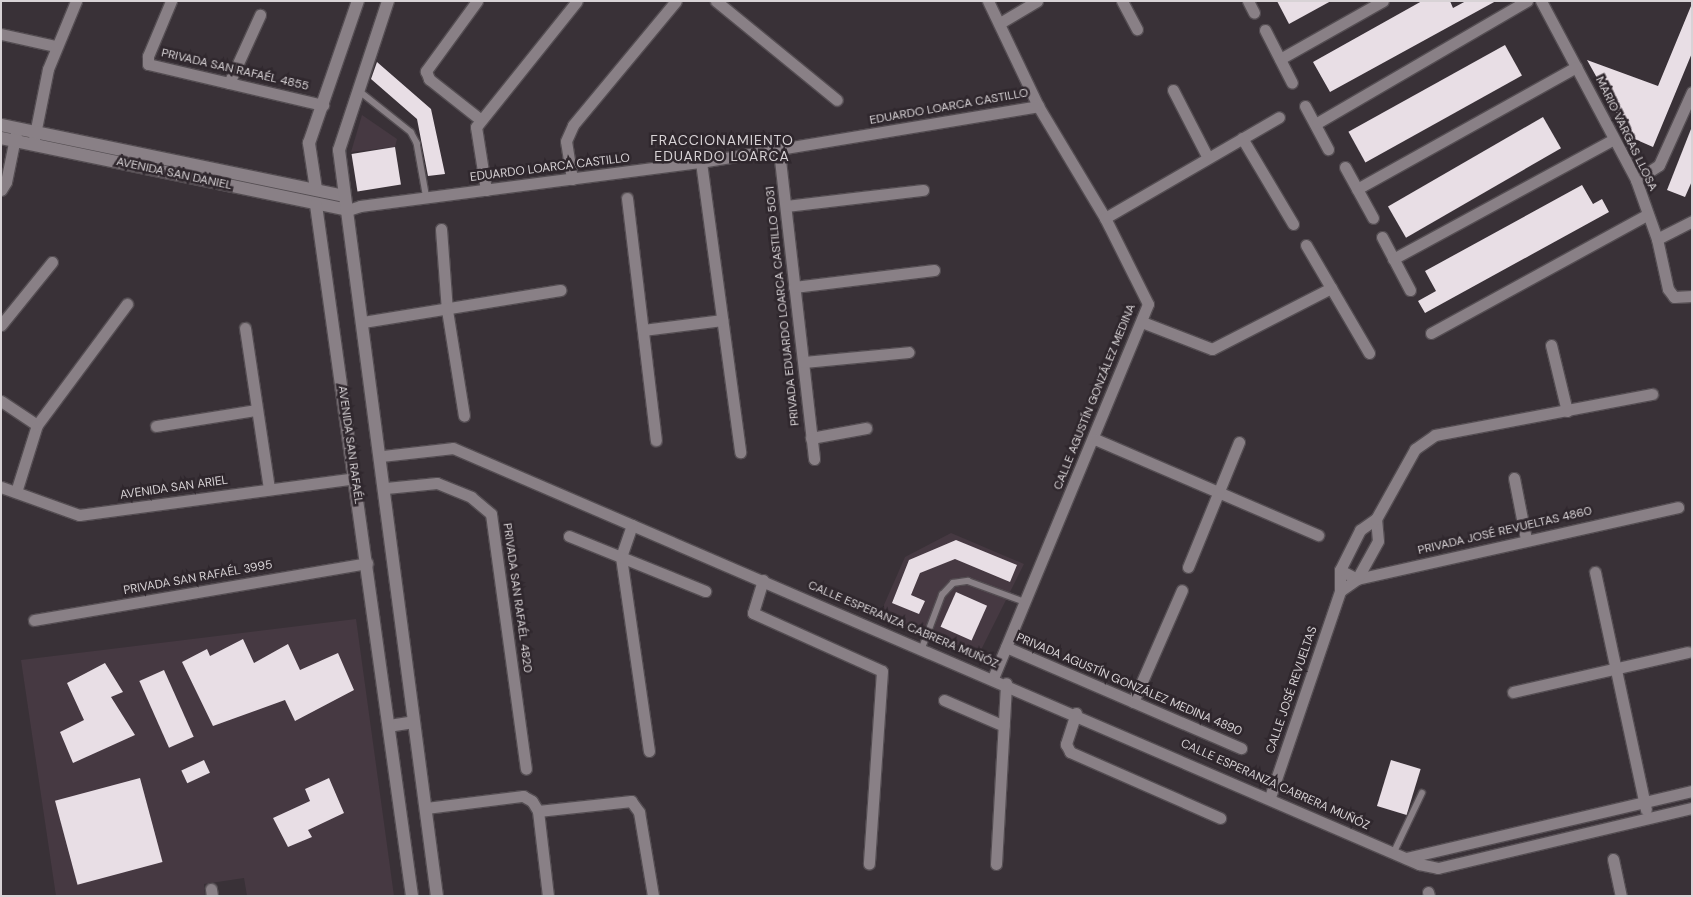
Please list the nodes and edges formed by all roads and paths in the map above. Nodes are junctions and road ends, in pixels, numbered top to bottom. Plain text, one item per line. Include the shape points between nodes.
1 (76, 1) edge
2 (171, 1) edge
3 (358, 1) edge
4 (388, 1) edge
5 (477, 1) edge
6 (577, 1) edge
7 (676, 1) edge
8 (716, 1) edge
9 (988, 1) edge
10 (1037, 1) edge
11 (1122, 1) edge
12 (1248, 1) edge
13 (1383, 1) edge
14 (1527, 1) edge
15 (1541, 1) edge
16 (1254, 13) dead end
17 (260, 15) dead end
18 (1000, 23) junction
19 (1137, 29) dead end
20 (1265, 30) dead end
21 (1, 34) edge
22 (55, 46) junction
23 (1280, 59) junction
24 (1576, 67) junction
25 (229, 83) junction
26 (1292, 83) dead end
27 (358, 90) junction
28 (1173, 90) dead end
29 (1692, 92) edge
30 (837, 100) dead end
31 (323, 104) junction
32 (1038, 106) junction
33 (1305, 106) dead end
34 (1279, 117) dead end
35 (481, 120) junction
36 (1317, 124) junction
37 (1, 125) edge
38 (17, 128) junction
39 (34, 137) junction
40 (1, 138) edge
41 (1242, 138) junction
42 (1614, 139) junction
43 (15, 141) junction
44 (1328, 149) dead end
45 (779, 150) junction
46 (1208, 158) junction
47 (701, 162) junction
48 (1345, 167) dead end
49 (572, 179) junction
50 (1636, 180) junction
51 (316, 189) junction
52 (1357, 189) junction
53 (1, 190) edge
54 (486, 190) junction
55 (923, 190) dead end
56 (344, 196) junction
57 (627, 198) dead end
58 (427, 199) junction
59 (316, 206) junction
60 (786, 206) junction
61 (354, 208) junction
62 (1648, 214) junction
63 (1105, 218) junction
64 (1373, 218) dead end
65 (1692, 221) edge
66 (1293, 224) dead end
67 (440, 229) dead end
68 (1382, 237) dead end
69 (1657, 239) junction
70 (1306, 245) dead end
71 (1393, 259) junction
72 (52, 262) dead end
73 (934, 270) dead end
74 (794, 287) junction
75 (1331, 288) junction
76 (560, 290) dead end
77 (1410, 290) dead end
78 (1692, 296) edge
79 (127, 304) dead end
80 (447, 310) junction
81 (722, 320) junction
82 (362, 322) junction
83 (1142, 322) junction
84 (1, 325) edge
85 (245, 328) dead end
86 (643, 330) junction
87 (1431, 333) dead end
88 (1551, 345) dead end
89 (909, 352) dead end
90 (1369, 353) dead end
91 (804, 362) junction
92 (1652, 394) dead end
93 (1, 401) edge
94 (256, 410) junction
95 (1566, 412) junction
96 (464, 416) dead end
97 (37, 425) junction
98 (156, 426) dead end
99 (866, 428) dead end
100 (811, 438) junction
101 (1095, 439) junction
102 (656, 440) dead end
103 (1239, 442) dead end
104 (740, 452) dead end
105 (382, 456) junction
106 (814, 459) dead end
107 (355, 478) junction
108 (1514, 478) dead end
109 (1, 487) edge
110 (386, 488) junction
111 (269, 489) junction
112 (1218, 491) junction
113 (16, 492) junction
114 (1678, 507) dead end
115 (1376, 519) junction
116 (632, 524) junction
117 (1318, 535) dead end
118 (569, 536) dead end
119 (1526, 540) junction
120 (621, 557) junction
121 (367, 564) junction
122 (1188, 567) dead end
123 (1340, 570) junction
124 (1596, 572) dead end
125 (1357, 579) junction
126 (763, 580) junction
127 (1182, 590) dead end
128 (705, 591) dead end
129 (1340, 591) junction
130 (1025, 602) junction
131 (34, 620) dead end
132 (1006, 647) junction
133 (922, 648) junction
134 (1687, 652) dead end
135 (1617, 668) junction
136 (993, 678) junction
137 (1006, 683) junction
138 (1513, 692) dead end
139 (944, 700) dead end
140 (1133, 702) junction
141 (1076, 714) junction
142 (413, 722) junction
143 (389, 726) junction
144 (1004, 726) junction
145 (1241, 748) dead end
146 (649, 751) dead end
147 (526, 769) dead end
148 (1692, 791) edge
149 (1422, 793) dead end
150 (1270, 797) junction
151 (1644, 803) junction
152 (426, 808) junction
153 (1692, 808) edge
154 (538, 811) junction
155 (1220, 818) dead end
156 (1648, 819) junction
157 (1394, 852) junction
158 (1406, 858) junction
159 (1613, 860) dead end
160 (869, 864) dead end
161 (996, 864) dead end
162 (412, 896) edge
163 (437, 896) edge
164 (548, 896) edge
165 (653, 896) edge
166 (1621, 896) edge

1 - 22 street
2 - 25 street, PRIVADA SAN RAFAÉL 4855 via 148,56 148,64
3 - 31 main road, AVENIDA SAN RAFAÉL
4 - 27 main road
5 - 35 street via 426,70 429,79
6 - 35 street
7 - 49 street via 573,125 566,141
8 - 30 street
9 - 18 street, CALLE AGUSTÍN GONZÁLEZ MEDINA
10 - 18 street
11 - 19 street
12 - 16 street
13 - 23 street
14 - 36 street
15 - 24 street, MARIO VARGAS LLOSA
17 - 25 street
18 - 32 street, CALLE AGUSTÍN GONZÁLEZ MEDINA
20 - 23 street
21 - 22 street
22 - 39 street
23 - 26 street
24 - 42 street, MARIO VARGAS LLOSA
24 - 52 street
25 - 31 street, PRIVADA SAN RAFAÉL 4855
27 - 56 main road via 339,150
27 - 58 lane via 411,132 417,142
28 - 46 street
29 - 50 street via 1659,165
31 - 51 main road, AVENIDA SAN RAFAÉL via 309,143
32 - 45 street, EDUARDO LOARCA CASTILLO
32 - 63 street, CALLE AGUSTÍN GONZÁLEZ MEDINA
33 - 36 street
34 - 41 street
35 - 54 street via 476,127
36 - 44 street
37 - 38 main road, AVENIDA SAN DANIEL
38 - 39 main road, AVENIDA SAN DANIEL
38 - 43 street
39 - 43 main road, AVENIDA SAN DANIEL
39 - 51 main road, AVENIDA SAN DANIEL
39 - 59 main road, AVENIDA SAN DANIEL
40 - 43 main road, AVENIDA SAN DANIEL
41 - 46 street
41 - 66 street
42 - 50 street, MARIO VARGAS LLOSA
42 - 71 street
43 - 53 street
45 - 47 street, EDUARDO LOARCA CASTILLO
45 - 60 street, PRIVADA EDUARDO LOARCA CASTILLO 5031
46 - 63 street
47 - 49 street, EDUARDO LOARCA CASTILLO
47 - 81 street
48 - 52 street
49 - 54 street, EDUARDO LOARCA CASTILLO
50 - 62 street, MARIO VARGAS LLOSA
51 - 56 main road, AVENIDA SAN DANIEL
51 - 59 main road, AVENIDA SAN RAFAÉL
52 - 64 street
54 - 58 street, EDUARDO LOARCA CASTILLO
55 - 60 street
56 - 61 main road
57 - 86 street
58 - 61 street, EDUARDO LOARCA CASTILLO
59 - 61 main road, AVENIDA SAN DANIEL
59 - 107 main road, AVENIDA SAN RAFAÉL
60 - 74 street, PRIVADA EDUARDO LOARCA CASTILLO 5031
61 - 82 main road
62 - 69 street, MARIO VARGAS LLOSA
62 - 87 street
63 - 83 street, CALLE AGUSTÍN GONZÁLEZ MEDINA via 1145,297 1147,309
65 - 69 street
67 - 80 street
68 - 71 street
69 - 78 street, MARIO VARGAS LLOSA via 1668,289 1674,297
70 - 75 street
71 - 77 street
72 - 84 street
73 - 74 street
74 - 91 street, PRIVADA EDUARDO LOARCA CASTILLO 5031
75 - 83 street via 1212,349
75 - 90 street
76 - 80 street
79 - 97 street
80 - 82 street
80 - 96 street
81 - 86 street
81 - 104 street
82 - 105 main road
83 - 101 street, CALLE AGUSTÍN GONZÁLEZ MEDINA
85 - 94 street
86 - 102 street
88 - 95 street
89 - 91 street
91 - 100 street, PRIVADA EDUARDO LOARCA CASTILLO 5031
92 - 95 street
93 - 97 street
94 - 98 street
94 - 111 street
95 - 115 street, CALLE JOSÉ REVUELTAS via 1435,435 1415,449
97 - 113 street
99 - 100 street
100 - 106 street, PRIVADA EDUARDO LOARCA CASTILLO 5031
101 - 112 street
101 - 130 street, CALLE AGUSTÍN GONZÁLEZ MEDINA
103 - 112 street
105 - 110 main road
105 - 116 street, CALLE ESPERANZA CABRERA MUÑÓZ via 453,448
107 - 111 street, AVENIDA SAN ARIEL
107 - 121 main road, AVENIDA SAN RAFAÉL
108 - 119 street
109 - 113 street, AVENIDA SAN ARIEL
110 - 142 main road
110 - 147 street, PRIVADA SAN RAFAÉL 4820 via 437,483 471,497 491,514
111 - 113 street, AVENIDA SAN ARIEL via 79,515
112 - 117 street
112 - 122 street
114 - 119 street, PRIVADA JOSÉ REVUELTAS 4860
115 - 123 street, CALLE JOSÉ REVUELTAS via 1360,530
115 - 125 street via 1378,541
116 - 120 street
116 - 126 street, CALLE ESPERANZA CABRERA MUÑÓZ
118 - 120 street
119 - 125 street, PRIVADA JOSÉ REVUELTAS 4860
120 - 128 street
120 - 146 street
121 - 131 street, PRIVADA SAN RAFAÉL 3995
121 - 143 main road, AVENIDA SAN RAFAÉL
123 - 125 street
123 - 129 street, CALLE JOSÉ REVUELTAS
124 - 135 street
125 - 129 street
126 - 133 street, CALLE ESPERANZA CABRERA MUÑÓZ
126 - 160 street via 753,613 882,671
127 - 140 street
129 - 150 street, CALLE JOSÉ REVUELTAS
130 - 132 street, CALLE AGUSTÍN GONZÁLEZ MEDINA
130 - 133 lane via 968,581 953,584 942,596
132 - 136 street, CALLE AGUSTÍN GONZÁLEZ MEDINA
132 - 140 street, PRIVADA AGUSTÍN GONZÁLEZ MEDINA 4890
133 - 136 street, CALLE ESPERANZA CABRERA MUÑÓZ
134 - 135 street
135 - 138 street
135 - 151 street
136 - 137 street, CALLE ESPERANZA CABRERA MUÑÓZ
137 - 141 street, CALLE ESPERANZA CABRERA MUÑÓZ
137 - 144 street
139 - 144 street
140 - 145 street, PRIVADA AGUSTÍN GONZÁLEZ MEDINA 4890
141 - 150 street, CALLE ESPERANZA CABRERA MUÑÓZ
141 - 155 street via 1066,744 1070,752
142 - 143 main road
142 - 152 main road
143 - 162 main road, AVENIDA SAN RAFAÉL
144 - 161 street
148 - 151 street
149 - 157 lane
150 - 157 street, CALLE ESPERANZA CABRERA MUÑÓZ
151 - 156 street
151 - 158 street
152 - 154 street via 523,796
152 - 163 main road
153 - 156 street, CALLE ESPERANZA CABRERA MUÑÓZ
154 - 164 street
154 - 165 street via 631,801 640,812
156 - 158 street, CALLE ESPERANZA CABRERA MUÑÓZ via 1438,868
157 - 158 street, CALLE ESPERANZA CABRERA MUÑÓZ
159 - 166 street

